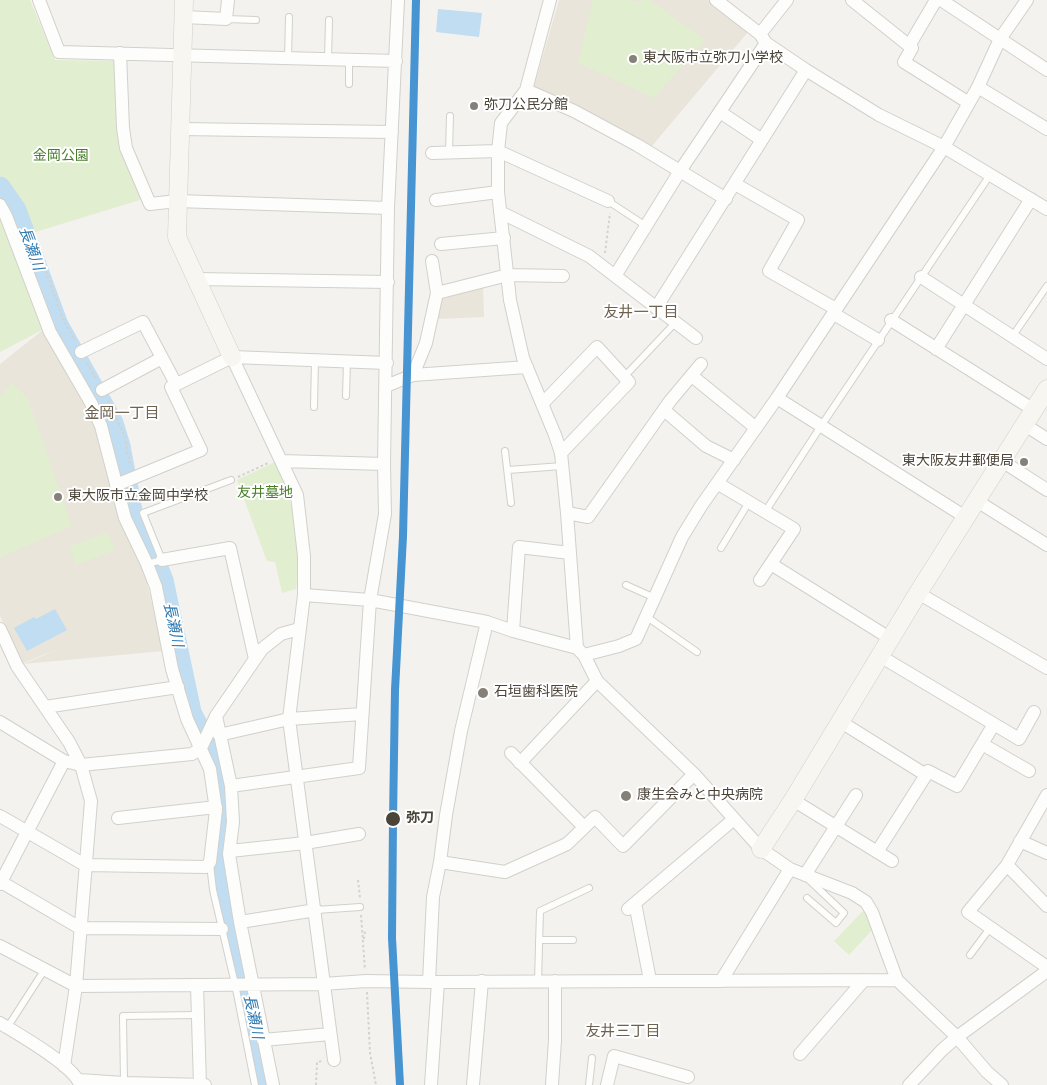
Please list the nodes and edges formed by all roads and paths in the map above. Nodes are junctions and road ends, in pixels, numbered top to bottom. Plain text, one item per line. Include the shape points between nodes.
1 (39, 0) edge
2 (228, 0) edge
3 (398, 0) edge
4 (550, 0) edge
5 (716, 0) edge
6 (787, 0) edge
7 (852, 0) edge
8 (936, 0) edge
9 (941, 0) edge
10 (1027, 0) edge
11 (184, 8) edge
12 (289, 17) dead end
13 (226, 18) junction
14 (256, 20) dead end
15 (329, 20) dead end
16 (763, 39) junction
17 (1000, 40) junction
18 (909, 46) junction
19 (120, 53) junction
20 (183, 56) junction
21 (288, 58) junction
22 (328, 60) junction
23 (349, 60) junction
24 (396, 61) junction
25 (806, 70) junction
26 (1047, 70) edge
27 (349, 84) dead end
28 (978, 87) junction
29 (526, 90) junction
30 (968, 103) junction
31 (720, 112) junction
32 (450, 116) dead end
33 (1047, 128) edge
34 (180, 129) junction
35 (392, 132) junction
36 (762, 140) junction
37 (944, 147) junction
38 (498, 151) junction
39 (449, 152) junction
40 (432, 153) dead end
41 (680, 171) junction
42 (990, 175) junction
43 (736, 184) junction
44 (498, 192) junction
45 (726, 199) junction
46 (1031, 199) junction
47 (436, 200) dead end
48 (178, 202) junction
49 (608, 202) junction
50 (0, 205) edge
51 (388, 208) junction
52 (1047, 209) edge
53 (500, 212) junction
54 (646, 226) junction
55 (33, 233) dead end
56 (504, 238) junction
57 (441, 244) dead end
58 (432, 262) dead end
59 (603, 267) junction
60 (508, 275) junction
61 (563, 276) dead end
62 (615, 276) junction
63 (921, 277) junction
64 (196, 279) junction
65 (388, 282) junction
66 (1047, 286) edge
67 (437, 293) junction
68 (963, 306) junction
69 (656, 308) junction
70 (835, 312) junction
71 (891, 320) junction
72 (676, 322) junction
73 (1012, 337) junction
74 (696, 338) dead end
75 (878, 340) junction
76 (936, 349) junction
77 (81, 352) junction
78 (232, 357) junction
79 (162, 358) junction
80 (1047, 359) edge
81 (315, 360) junction
82 (346, 361) junction
83 (387, 363) junction
84 (702, 364) dead end
85 (527, 367) junction
86 (413, 375) junction
87 (692, 376) junction
88 (624, 377) junction
89 (176, 384) junction
90 (386, 386) junction
91 (102, 390) junction
92 (1047, 390) edge
93 (346, 396) dead end
94 (777, 398) junction
95 (542, 404) junction
96 (314, 407) dead end
97 (664, 410) junction
98 (1030, 417) junction
99 (821, 426) junction
100 (756, 428) junction
101 (1047, 439) edge
102 (505, 451) dead end
103 (280, 459) junction
104 (562, 460) junction
105 (734, 460) junction
106 (1002, 461) junction
107 (384, 464) junction
108 (508, 470) junction
109 (231, 480) joint
110 (125, 481) junction
111 (717, 483) junction
112 (1047, 490) edge
113 (977, 501) junction
114 (749, 502) junction
115 (511, 503) dead end
116 (765, 512) junction
117 (567, 513) junction
118 (143, 514) junction
119 (967, 518) junction
120 (1047, 545) edge
121 (721, 548) dead end
122 (570, 553) junction
123 (155, 562) junction
124 (771, 564) junction
125 (760, 580) dead end
126 (626, 585) dead end
127 (918, 593) junction
128 (304, 595) junction
129 (655, 598) junction
130 (370, 600) junction
131 (647, 617) junction
132 (487, 622) junction
133 (0, 629) edge
134 (299, 629) junction
135 (513, 631) junction
136 (891, 639) junction
137 (581, 651) junction
138 (697, 652) dead end
139 (880, 656) junction
140 (255, 659) junction
141 (1047, 668) edge
142 (597, 681) junction
143 (178, 687) junction
144 (45, 707) junction
145 (1034, 712) dead end
146 (362, 714) junction
147 (216, 716) junction
148 (289, 719) junction
149 (0, 722) edge
150 (841, 722) junction
151 (994, 724) junction
152 (219, 735) junction
153 (982, 744) junction
154 (201, 748) junction
155 (511, 753) dead end
156 (64, 761) junction
157 (520, 763) junction
158 (81, 764) junction
159 (1029, 771) dead end
160 (694, 774) junction
161 (926, 775) junction
162 (297, 778) junction
163 (231, 786) junction
164 (856, 794) dead end
165 (1047, 795) edge
166 (793, 800) junction
167 (216, 807) junction
168 (0, 816) edge
169 (118, 818) dead end
170 (734, 819) junction
171 (836, 826) junction
172 (584, 828) junction
173 (27, 832) junction
174 (359, 834) dead end
175 (1020, 841) junction
176 (305, 842) junction
177 (760, 848) junction
178 (230, 851) junction
179 (877, 852) junction
180 (1047, 853) edge
181 (892, 861) dead end
182 (210, 862) junction
183 (440, 862) junction
184 (1007, 865) junction
185 (86, 866) junction
186 (790, 869) junction
187 (805, 875) junction
188 (358, 880) dead end
189 (1, 883) edge
190 (590, 888) dead end
191 (807, 898) dead end
192 (1047, 906) edge
193 (360, 907) junction
194 (316, 910) junction
195 (240, 922) junction
196 (80, 928) junction
197 (990, 928) junction
198 (222, 929) junction
199 (365, 931) dead end
200 (539, 940) junction
201 (573, 940) dead end
202 (364, 943) junction
203 (0, 946) edge
204 (970, 955) dead end
205 (45, 969) junction
206 (1047, 969) edge
207 (650, 980) junction
208 (864, 980) junction
209 (897, 980) junction
210 (366, 981) junction
211 (538, 981) junction
212 (555, 981) junction
213 (721, 981) junction
214 (434, 982) junction
215 (482, 982) junction
216 (243, 984) junction
217 (323, 984) junction
218 (197, 985) junction
219 (76, 986) junction
220 (198, 1014) junction
221 (4, 1025) edge
222 (330, 1034) junction
223 (957, 1038) junction
224 (263, 1040) junction
225 (800, 1054) dead end
226 (592, 1058) dead end
227 (334, 1060) joint
228 (64, 1066) junction
229 (688, 1077) dead end
230 (124, 1083) junction
231 (78, 1084) edge
232 (912, 1084) edge
233 (151, 1085) edge
234 (200, 1085) edge
235 (205, 1085) edge
236 (255, 1085) edge
237 (273, 1085) edge
238 (316, 1085) edge
239 (376, 1085) edge
240 (431, 1085) edge
241 (472, 1085) edge
242 (552, 1085) edge
243 (589, 1085) edge
244 (607, 1085) edge
245 (1002, 1085) edge

1 - 19 street via 59,52
2 - 13 street
3 - 24 street
4 - 29 street
5 - 16 street
6 - 16 street
7 - 18 street
8 - 18 street
9 - 17 street
10 - 17 street
11 - 13 street
11 - 20 street
12 - 21 lane
13 - 14 lane
15 - 22 lane
16 - 25 street
16 - 31 street
17 - 26 street
17 - 28 street
18 - 30 street via 912,48 904,62
19 - 20 street
19 - 48 street via 126,148 150,204
20 - 21 street
20 - 34 street
21 - 22 street
22 - 23 street
23 - 24 street
23 - 27 lane
24 - 35 street
25 - 36 street
25 - 37 street via 879,114
28 - 30 street
28 - 33 street
29 - 38 street via 501,123
29 - 41 street via 582,115
30 - 37 street
31 - 36 street
31 - 41 street
32 - 39 lane
34 - 35 street
34 - 48 street
35 - 51 street
36 - 43 street
37 - 42 street
37 - 70 street
38 - 39 street
38 - 44 street
38 - 49 street
39 - 40 street
41 - 45 street
41 - 54 street
42 - 46 street
42 - 63 lane
43 - 45 street
43 - 70 street via 798,220 770,271
44 - 47 street
44 - 53 street
45 - 69 street
46 - 52 street
46 - 68 street
48 - 51 street
48 - 64 street via 178,237
49 - 54 lane
49 - 59 path via 611,211
50 - 110 street via 50,332 91,403 108,450
51 - 65 street
53 - 56 street
53 - 59 street via 589,256
54 - 62 street
55 - 77 path via 62,318
56 - 57 street
56 - 60 street
58 - 67 street
59 - 62 street
60 - 61 street
60 - 67 street
60 - 85 street via 510,300
62 - 69 street
63 - 68 street
63 - 71 lane
64 - 65 street
64 - 78 street
65 - 83 street
66 - 73 lane
67 - 86 street via 426,343
68 - 73 street
68 - 76 street
69 - 72 street
70 - 75 street
70 - 94 street
71 - 75 lane
71 - 76 street
72 - 74 street
72 - 88 lane
73 - 80 street
75 - 99 lane
76 - 98 street
77 - 79 street via 143,322
77 - 91 path
78 - 81 street
78 - 89 street
78 - 103 street
79 - 89 street
79 - 91 street
81 - 82 street
81 - 96 lane
82 - 83 street
82 - 93 lane
83 - 90 street
84 - 87 street
85 - 86 street
85 - 95 street
86 - 90 street
87 - 97 street
87 - 100 street
88 - 95 street via 597,347
88 - 104 street via 629,382
89 - 110 street via 170,387 201,450
90 - 107 street
91 - 110 path via 125,437
92 - 98 street
94 - 99 street
94 - 100 street
95 - 104 street
97 - 105 street via 706,446
97 - 117 street via 588,516
98 - 101 street
98 - 106 street
99 - 116 lane
99 - 119 street
100 - 105 street
102 - 108 lane
103 - 107 street
103 - 109 path
103 - 128 street via 297,495 304,556
104 - 108 lane
104 - 117 street
105 - 111 street
106 - 112 street
106 - 113 street
107 - 130 street via 385,514
108 - 115 lane
109 - 118 lane
110 - 118 path
110 - 123 street via 125,518
111 - 114 street
111 - 129 street via 682,537
113 - 119 street
113 - 120 street
114 - 116 street
114 - 121 lane
116 - 124 street via 794,529
117 - 122 street
118 - 123 lane
119 - 127 street
122 - 135 street via 519,547
122 - 137 street
123 - 140 street via 230,548
123 - 143 street via 156,587
124 - 125 street
124 - 136 street
126 - 129 lane
127 - 136 street
127 - 141 street
128 - 130 street
128 - 134 street
129 - 131 street
130 - 132 street
130 - 146 street
131 - 137 street via 636,639 619,646
131 - 138 lane
132 - 135 street
132 - 183 street via 462,731
133 - 144 street via 17,666
134 - 140 street via 281,634 262,648
134 - 148 street
135 - 137 street
136 - 139 street
137 - 142 street
139 - 150 street
139 - 151 street
140 - 147 street
142 - 157 street
142 - 160 street
143 - 144 street
143 - 154 street via 187,719
144 - 158 street
145 - 151 street via 1019,739
146 - 148 street
146 - 162 street via 359,768
147 - 152 street
147 - 154 street
148 - 152 street
148 - 162 street
149 - 156 street
150 - 161 street
150 - 166 street
151 - 153 street
152 - 163 street
153 - 159 street
153 - 161 street via 957,786 928,771
154 - 158 street via 192,754
154 - 167 street via 210,769
155 - 157 street
156 - 158 street
156 - 173 street
157 - 172 street
158 - 185 street via 91,800
160 - 170 street
160 - 172 street via 623,846 594,817
161 - 179 street
162 - 163 street
162 - 176 street
163 - 178 street via 233,822
164 - 171 street
165 - 175 street
166 - 171 street
166 - 177 street
167 - 169 street
167 - 182 street
168 - 173 street
170 - 177 street
170 - 207 street via 632,906
171 - 179 street
171 - 187 street
172 - 183 street via 567,844 505,872
173 - 185 street
173 - 189 street
174 - 176 street
175 - 180 street
175 - 184 street
176 - 178 street
176 - 194 street
177 - 186 street
178 - 195 street
179 - 181 street
182 - 185 street via 206,867
182 - 198 lane
183 - 214 street via 433,897
184 - 192 street
184 - 197 street via 968,912
185 - 196 street
186 - 187 street
186 - 213 street
187 - 191 lane via 844,914 836,923
187 - 209 street via 866,902
188 - 193 path
189 - 196 street
190 - 200 lane via 540,911
193 - 194 lane
193 - 202 path
194 - 195 street
194 - 217 street
195 - 216 street
196 - 198 street
196 - 219 street
197 - 204 lane
197 - 206 street
198 - 216 lane
199 - 202 path
200 - 201 lane
200 - 211 lane
202 - 210 path
203 - 205 street
205 - 219 street
205 - 221 lane
206 - 223 street
207 - 212 street
207 - 213 street
208 - 209 street
208 - 213 street
208 - 225 street
209 - 223 street
210 - 214 street
210 - 217 street
210 - 239 path via 370,1053
211 - 212 street
211 - 215 street
212 - 242 street
214 - 215 street
214 - 240 street
215 - 241 street
216 - 217 street
216 - 218 street
216 - 224 street
216 - 236 lane
217 - 222 street
218 - 219 street
218 - 220 street
219 - 228 street
220 - 230 lane via 123,1016
220 - 234 street
221 - 228 street
222 - 224 street
222 - 227 street
223 - 232 street
223 - 245 street
224 - 237 street
226 - 243 lane
227 - 238 path via 317,1062
228 - 231 street
229 - 244 street via 614,1056
230 - 231 street
230 - 233 street
233 - 234 street
234 - 235 street

